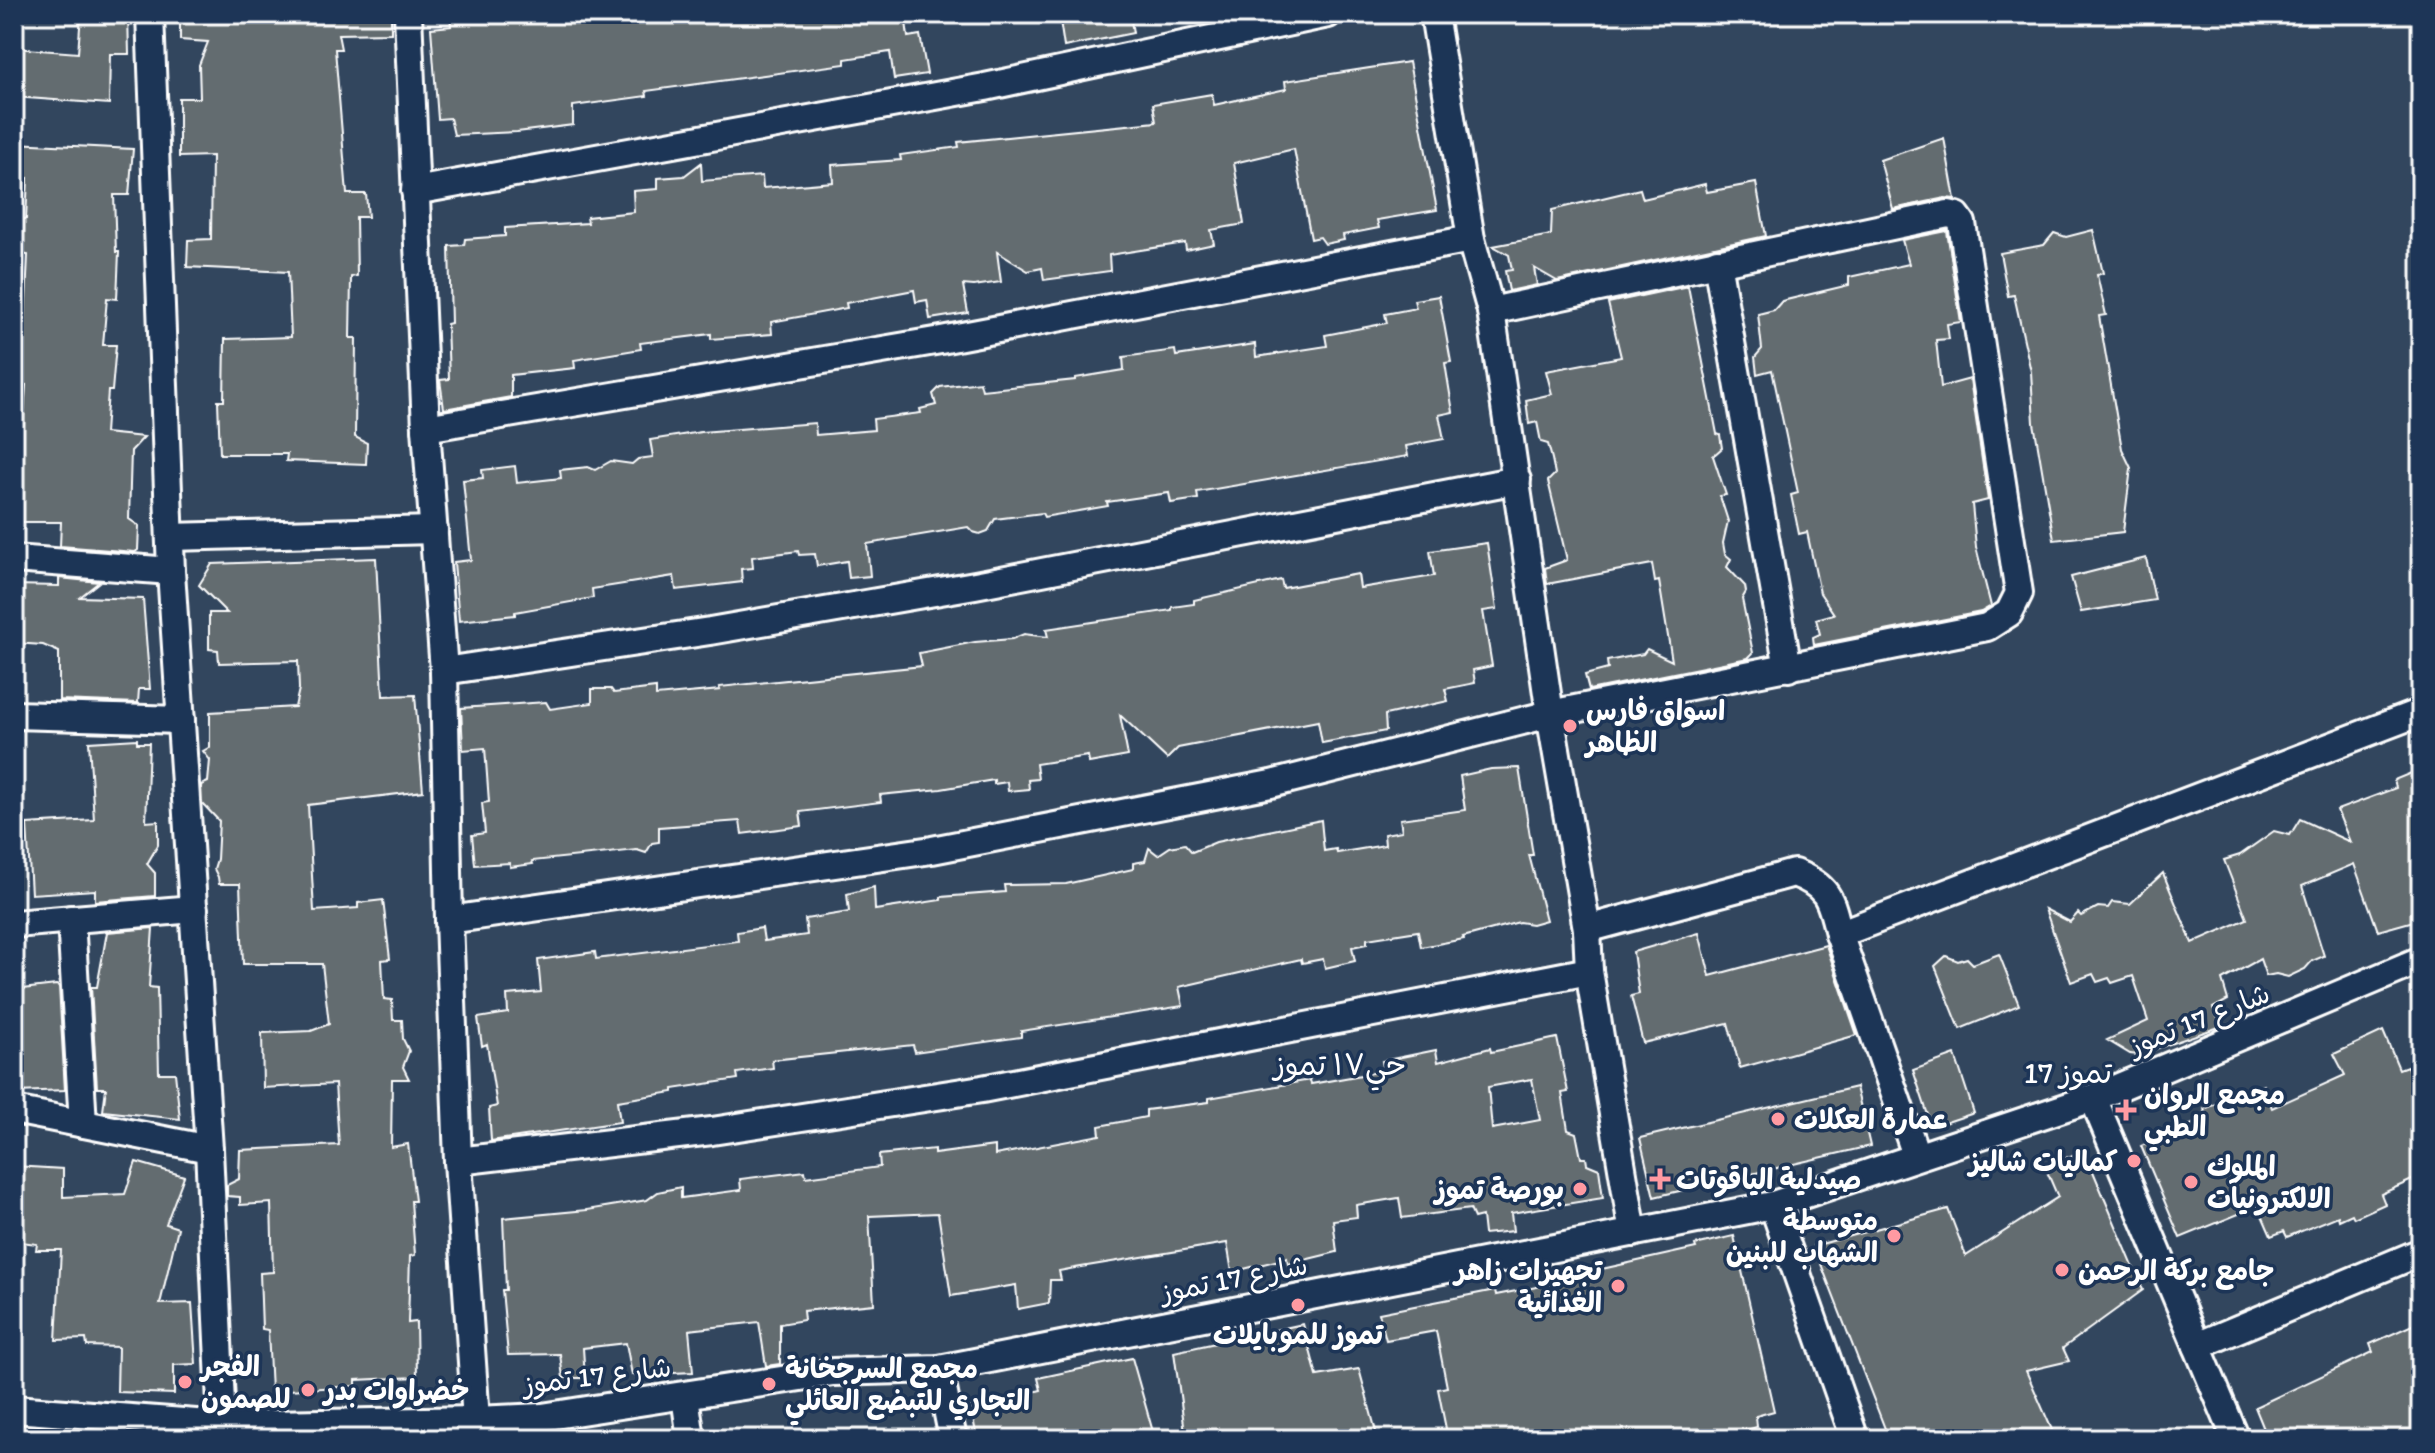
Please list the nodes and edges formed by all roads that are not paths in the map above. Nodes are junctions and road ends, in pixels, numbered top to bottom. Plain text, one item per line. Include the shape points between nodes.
1 (150, 14) edge
2 (408, 14) edge
3 (1328, 14) edge
4 (1434, 14) edge
5 (415, 191) junction
6 (1471, 239) junction
7 (1717, 262) junction
8 (1491, 311) junction
9 (426, 428) junction
10 (1517, 480) junction
11 (434, 530) junction
12 (170, 537) junction
13 (14, 559) edge
14 (171, 571) junction
15 (1788, 668) junction
16 (444, 671) junction
17 (2421, 712) edge
18 (1550, 714) junction
19 (14, 715) edge
20 (181, 720) junction
21 (194, 909) junction
22 (71, 919) junction
23 (449, 920) junction
24 (14, 924) edge
25 (1587, 929) junction
26 (1839, 934) junction
27 (2421, 960) edge
28 (1589, 971) junction
29 (2093, 1098) junction
30 (14, 1110) edge
31 (83, 1124) junction
32 (209, 1149) junction
33 (1916, 1155) junction
34 (458, 1161) junction
35 (1773, 1205) junction
36 (1633, 1233) junction
37 (2421, 1252) edge
38 (2197, 1346) junction
39 (939, 1369) junction
40 (685, 1396) junction
41 (14, 1409) edge
42 (476, 1420) junction
43 (222, 1425) junction
44 (691, 1439) edge
45 (953, 1439) edge
46 (1855, 1439) edge
47 (2236, 1439) edge

1 - 12 street
2 - 5 street
3 - 5 street via 985,87
4 - 6 street
5 - 9 street
6 - 8 street
6 - 9 street via 941,340
7 - 8 street
7 - 15 street
7 - 15 street via 1948,214 1962,223 2019,593 2009,613 1987,627
8 - 10 street
9 - 11 street
10 - 16 street via 975,585
10 - 18 street
11 - 12 street
11 - 16 street
12 - 14 street
13 - 14 street
14 - 20 street
15 - 18 street
16 - 23 street
17 - 26 street
18 - 23 street via 1271,784 932,850
18 - 25 street
19 - 20 street
20 - 21 street
21 - 22 street
21 - 32 street
22 - 24 street
22 - 31 street
23 - 34 street
25 - 26 street via 1794,873 1814,880 1831,898
25 - 28 street
26 - 33 street
27 - 29 street, شارع 17 تموز
28 - 34 street via 982,1089 712,1131
28 - 36 street
29 - 33 street, شارع 17 تموز
29 - 38 street
30 - 31 street
31 - 32 street
32 - 43 street
33 - 35 street, شارع 17 تموز
34 - 42 street
35 - 36 street, شارع 17 تموز
35 - 46 street
36 - 39 street, شارع 17 تموز
37 - 38 street
38 - 47 street
39 - 40 street, شارع 17 تموز via 833,1372
39 - 45 street
40 - 42 street, شارع 17 تموز via 542,1417
40 - 44 street
41 - 43 street, شارع 17 تموز
42 - 43 street, شارع 17 تموز

